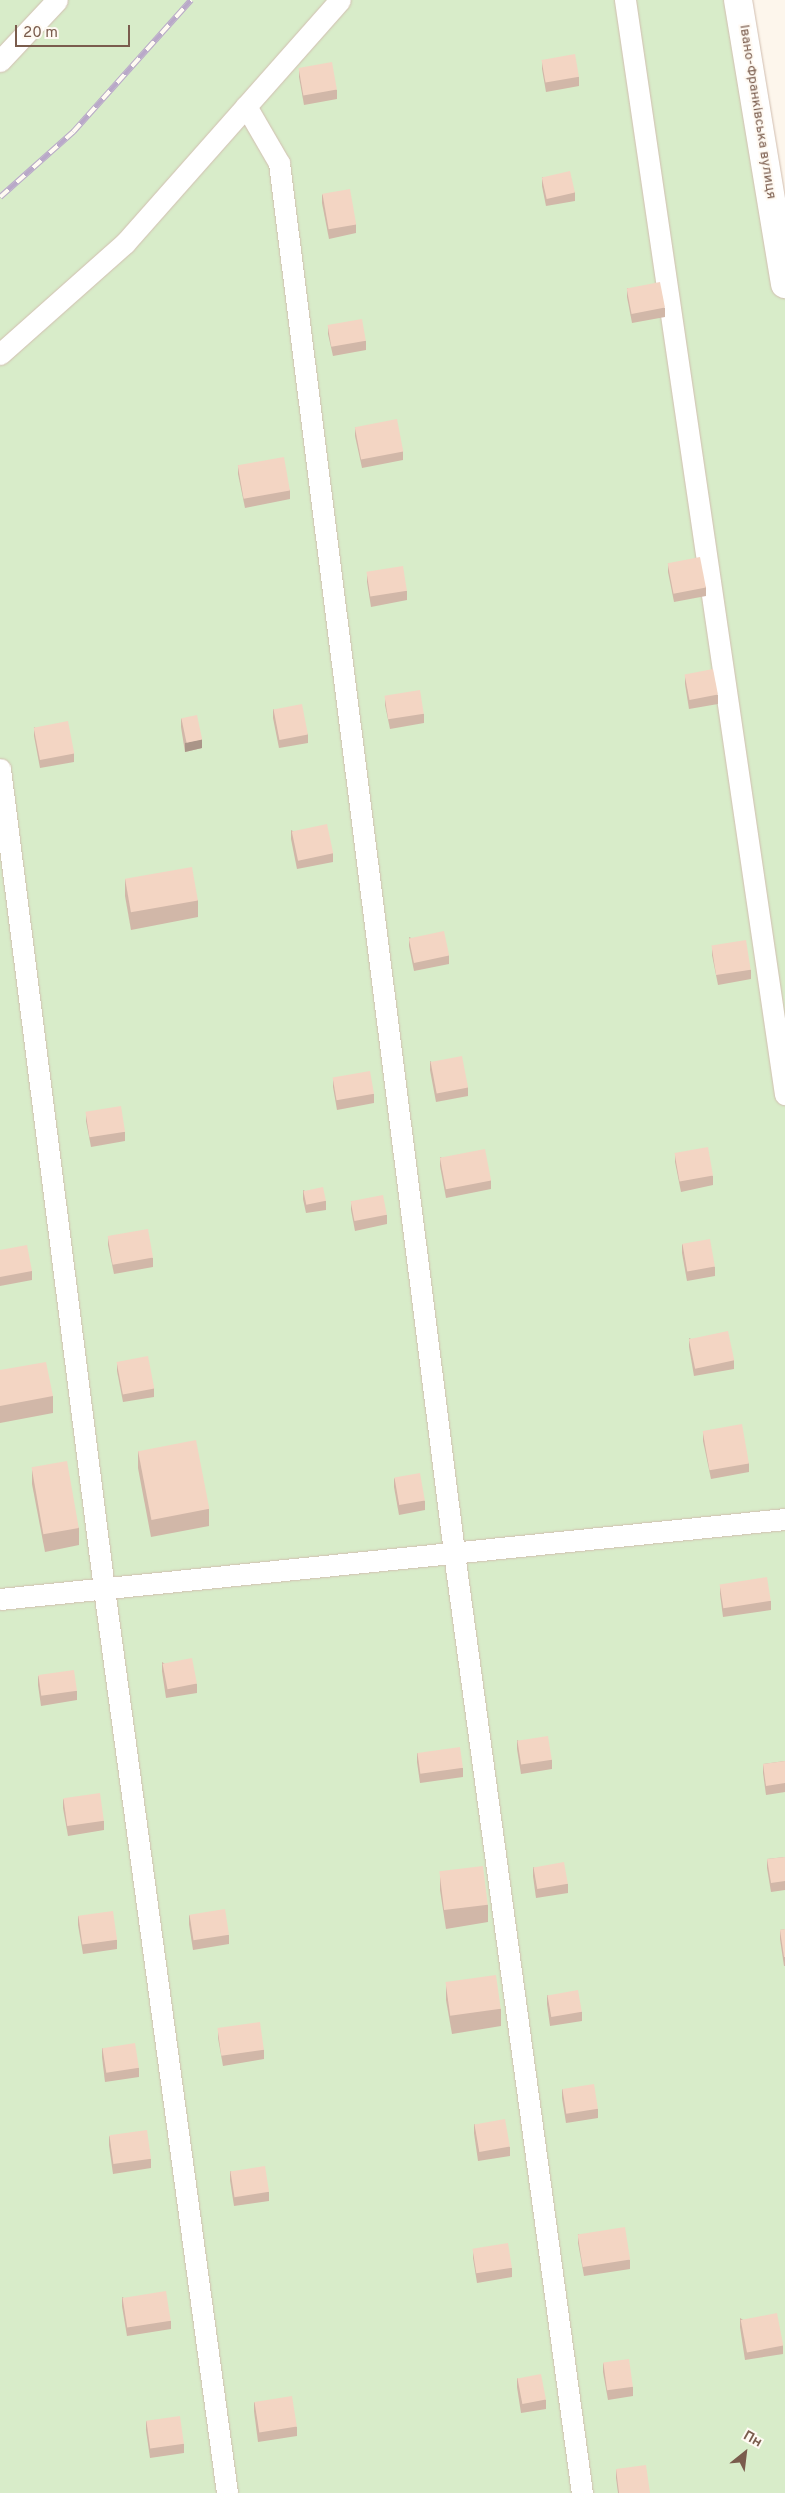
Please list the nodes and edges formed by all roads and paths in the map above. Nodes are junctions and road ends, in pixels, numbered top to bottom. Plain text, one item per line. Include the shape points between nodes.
1 (57, 0) edge
2 (340, 0) edge
3 (625, 0) edge
4 (738, 0) edge
5 (0, 61) edge
6 (246, 106) junction
7 (785, 284) edge
8 (0, 354) edge
9 (0, 769) edge
10 (785, 1094) edge
11 (785, 1519) edge
12 (454, 1553) junction
13 (104, 1589) junction
14 (0, 1599) edge
15 (227, 2493) edge
16 (582, 2493) edge

1 - 5 lane
2 - 6 lane
3 - 10 lane
4 - 7 street, Івано-Франківська вулиця
6 - 8 lane via 125,242
6 - 12 lane via 279,163
9 - 13 lane
11 - 12 lane
12 - 13 lane
12 - 16 lane
13 - 14 lane
13 - 15 lane

